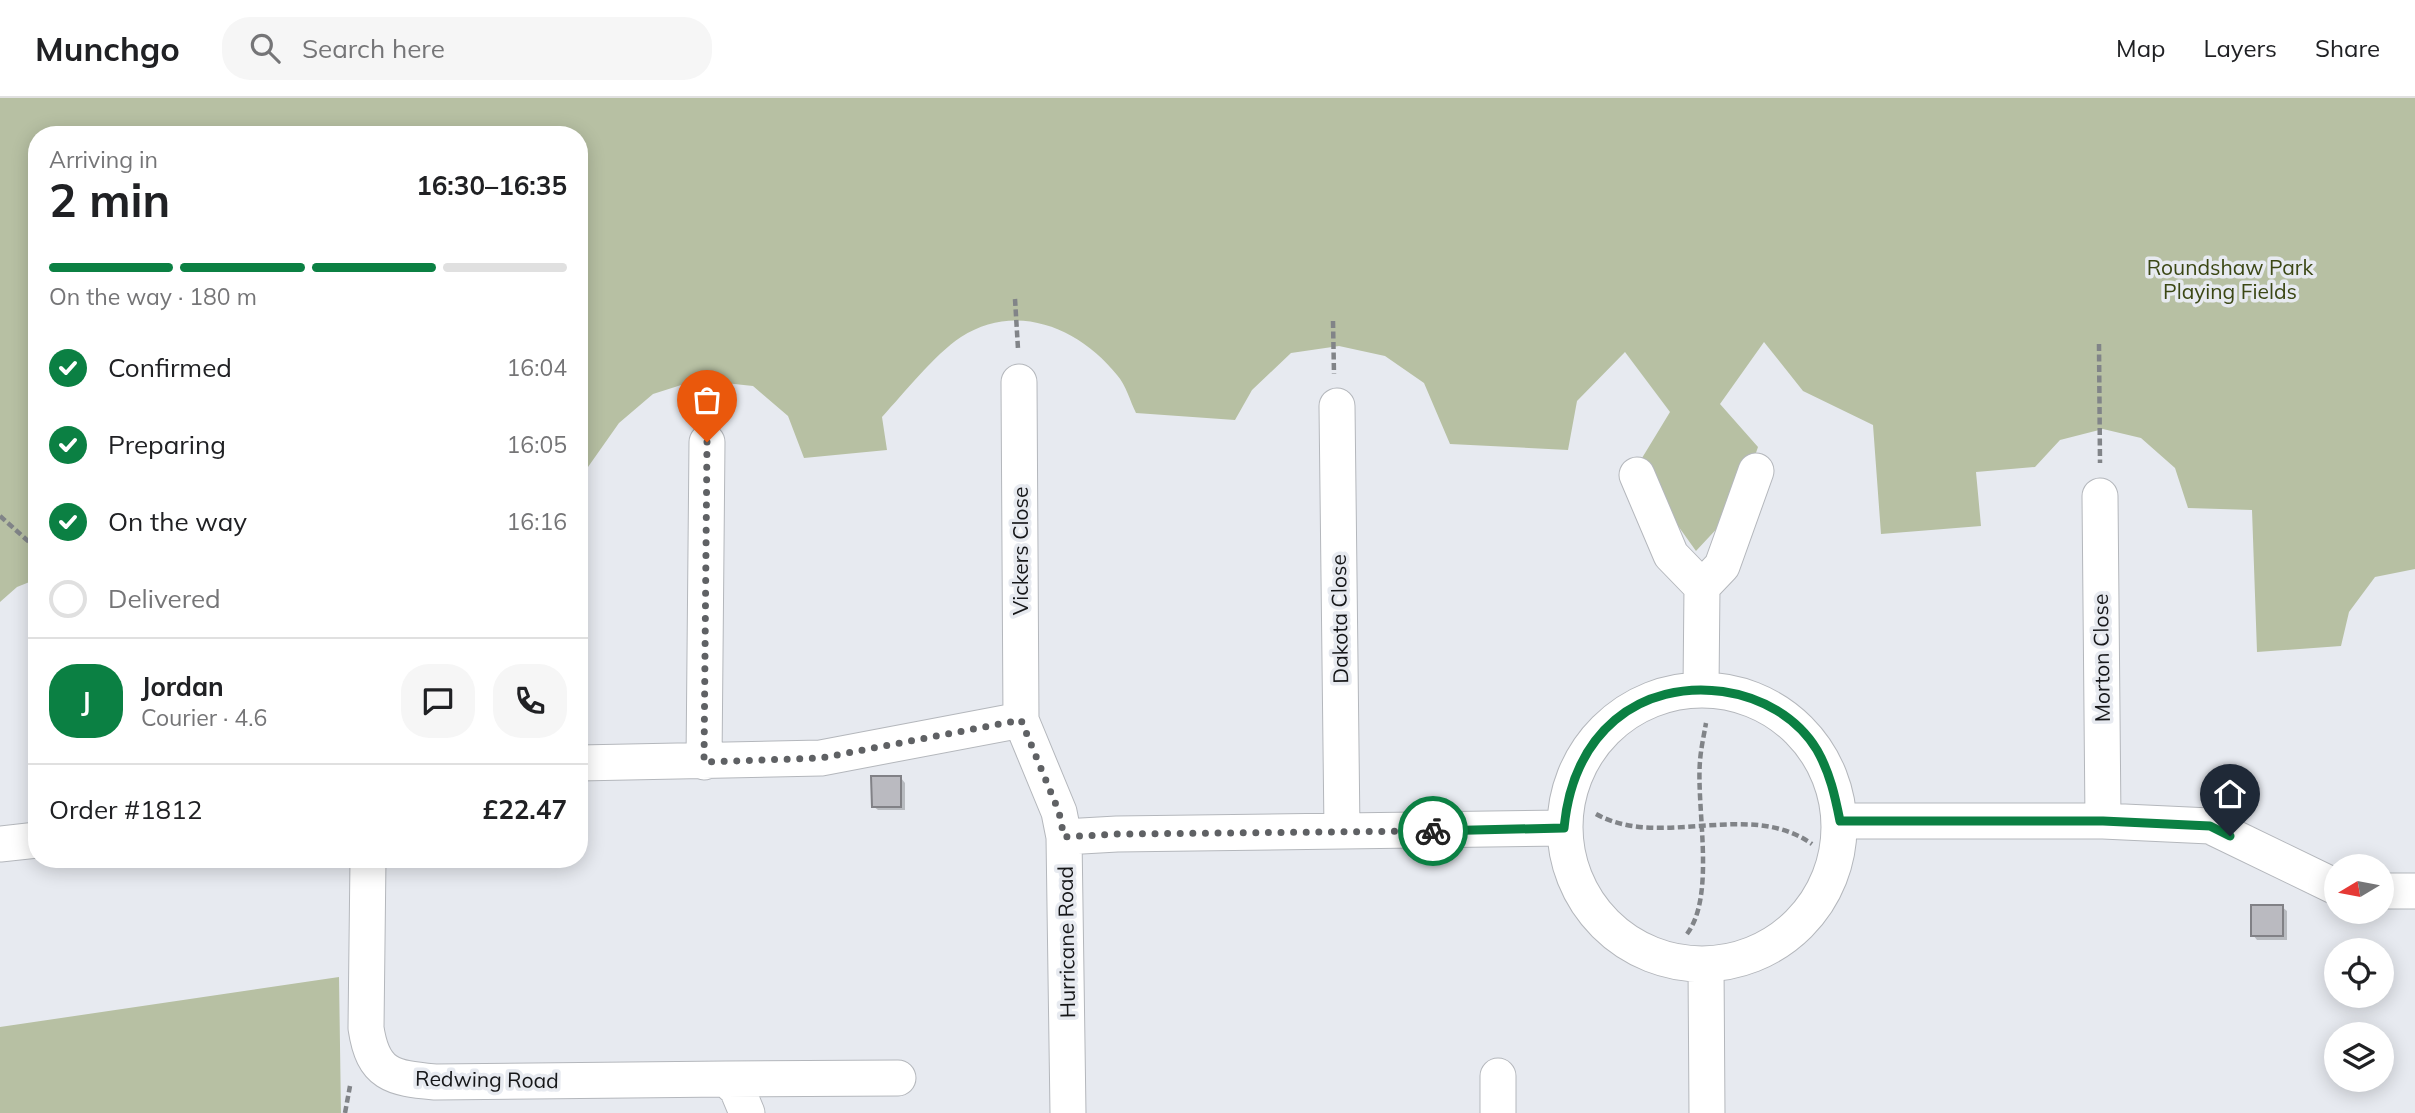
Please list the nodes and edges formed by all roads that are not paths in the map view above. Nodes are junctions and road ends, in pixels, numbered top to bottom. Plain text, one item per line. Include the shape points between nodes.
1 (1020, 382) road end
2 (1337, 406) road end
3 (707, 442) dead end
4 (1756, 471) dead end
5 (1637, 475) dead end
6 (2100, 496) road end
7 (1702, 587) junction
8 (1710, 689) junction
9 (1021, 720) junction
10 (704, 762) junction
11 (588, 763) edge
12 (1566, 812) junction
13 (1840, 821) junction
14 (2103, 821) junction
15 (1342, 831) junction
16 (1064, 837) junction
17 (28, 840) edge
18 (0, 844) edge
19 (368, 868) edge
20 (2324, 881) edge
21 (2394, 891) edge
22 (2415, 891) edge
23 (1706, 965) junction
24 (1498, 1076) dead end
25 (898, 1078) dead end
26 (726, 1079) junction
27 (747, 1113) edge
28 (1068, 1113) edge
29 (1498, 1113) edge
30 (1707, 1113) edge

1 - 9 street, Vickers Close
2 - 15 street, Dakota Close
3 - 10 street
4 - 7 street via 1723,566
5 - 7 street via 1671,555
6 - 14 street, Morton Close
7 - 8 street
8 - 12 street via 1656,697 1615,719 1585,754
8 - 13 street via 1756,700 1789,720 1816,748 1832,783
9 - 10 street via 821,758
9 - 16 street, Hurricane Road via 1059,812
10 - 11 street
12 - 15 street
12 - 23 street via 1572,873 1594,912 1627,942 1668,960
13 - 14 street
13 - 23 street via 1835,861 1817,903 1785,937 1745,958
14 - 20 street via 2210,826
15 - 16 street
16 - 28 street, Hurricane Road
17 - 18 street
19 - 26 street, Redwing Road via 366,1028 369,1050 379,1066 395,1077 435,1082
21 - 22 street
23 - 30 street
24 - 29 street
25 - 26 street, Redwing Road
26 - 27 street via 737,1089

